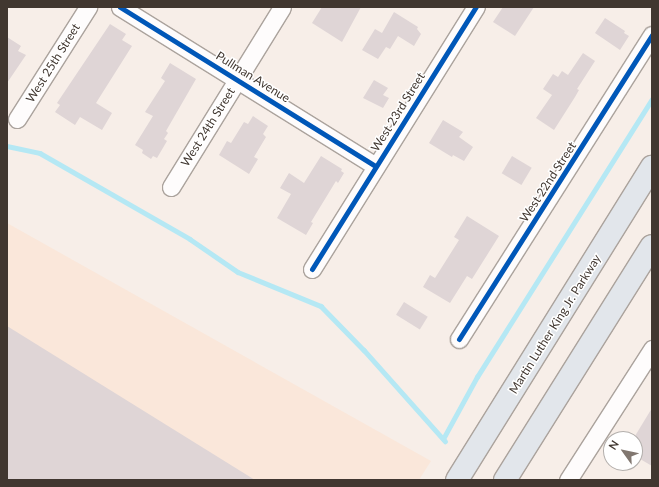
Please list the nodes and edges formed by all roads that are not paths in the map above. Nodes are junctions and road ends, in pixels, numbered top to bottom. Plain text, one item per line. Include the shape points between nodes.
1 (88, 7) edge
2 (120, 7) edge
3 (282, 7) edge
4 (476, 7) edge
5 (652, 35) edge
6 (238, 79) junction
7 (17, 119) dead end
8 (375, 166) junction
9 (652, 167) edge
10 (171, 187) dead end
11 (652, 246) edge
12 (312, 269) dead end
13 (459, 339) dead end
14 (652, 349) edge
15 (457, 480) edge
16 (506, 480) edge
17 (568, 480) edge

1 - 7 street, West 25th Street
2 - 6 street, Pullman Avenue
3 - 6 street, West 24th Street
4 - 8 street, West 23rd Street
5 - 13 street, West 22nd Street
6 - 8 street, Pullman Avenue
6 - 10 street, West 24th Street
8 - 12 street, West 23rd Street
9 - 15 highway, Martin Luther King Jr. Parkway
11 - 16 highway
14 - 17 street

